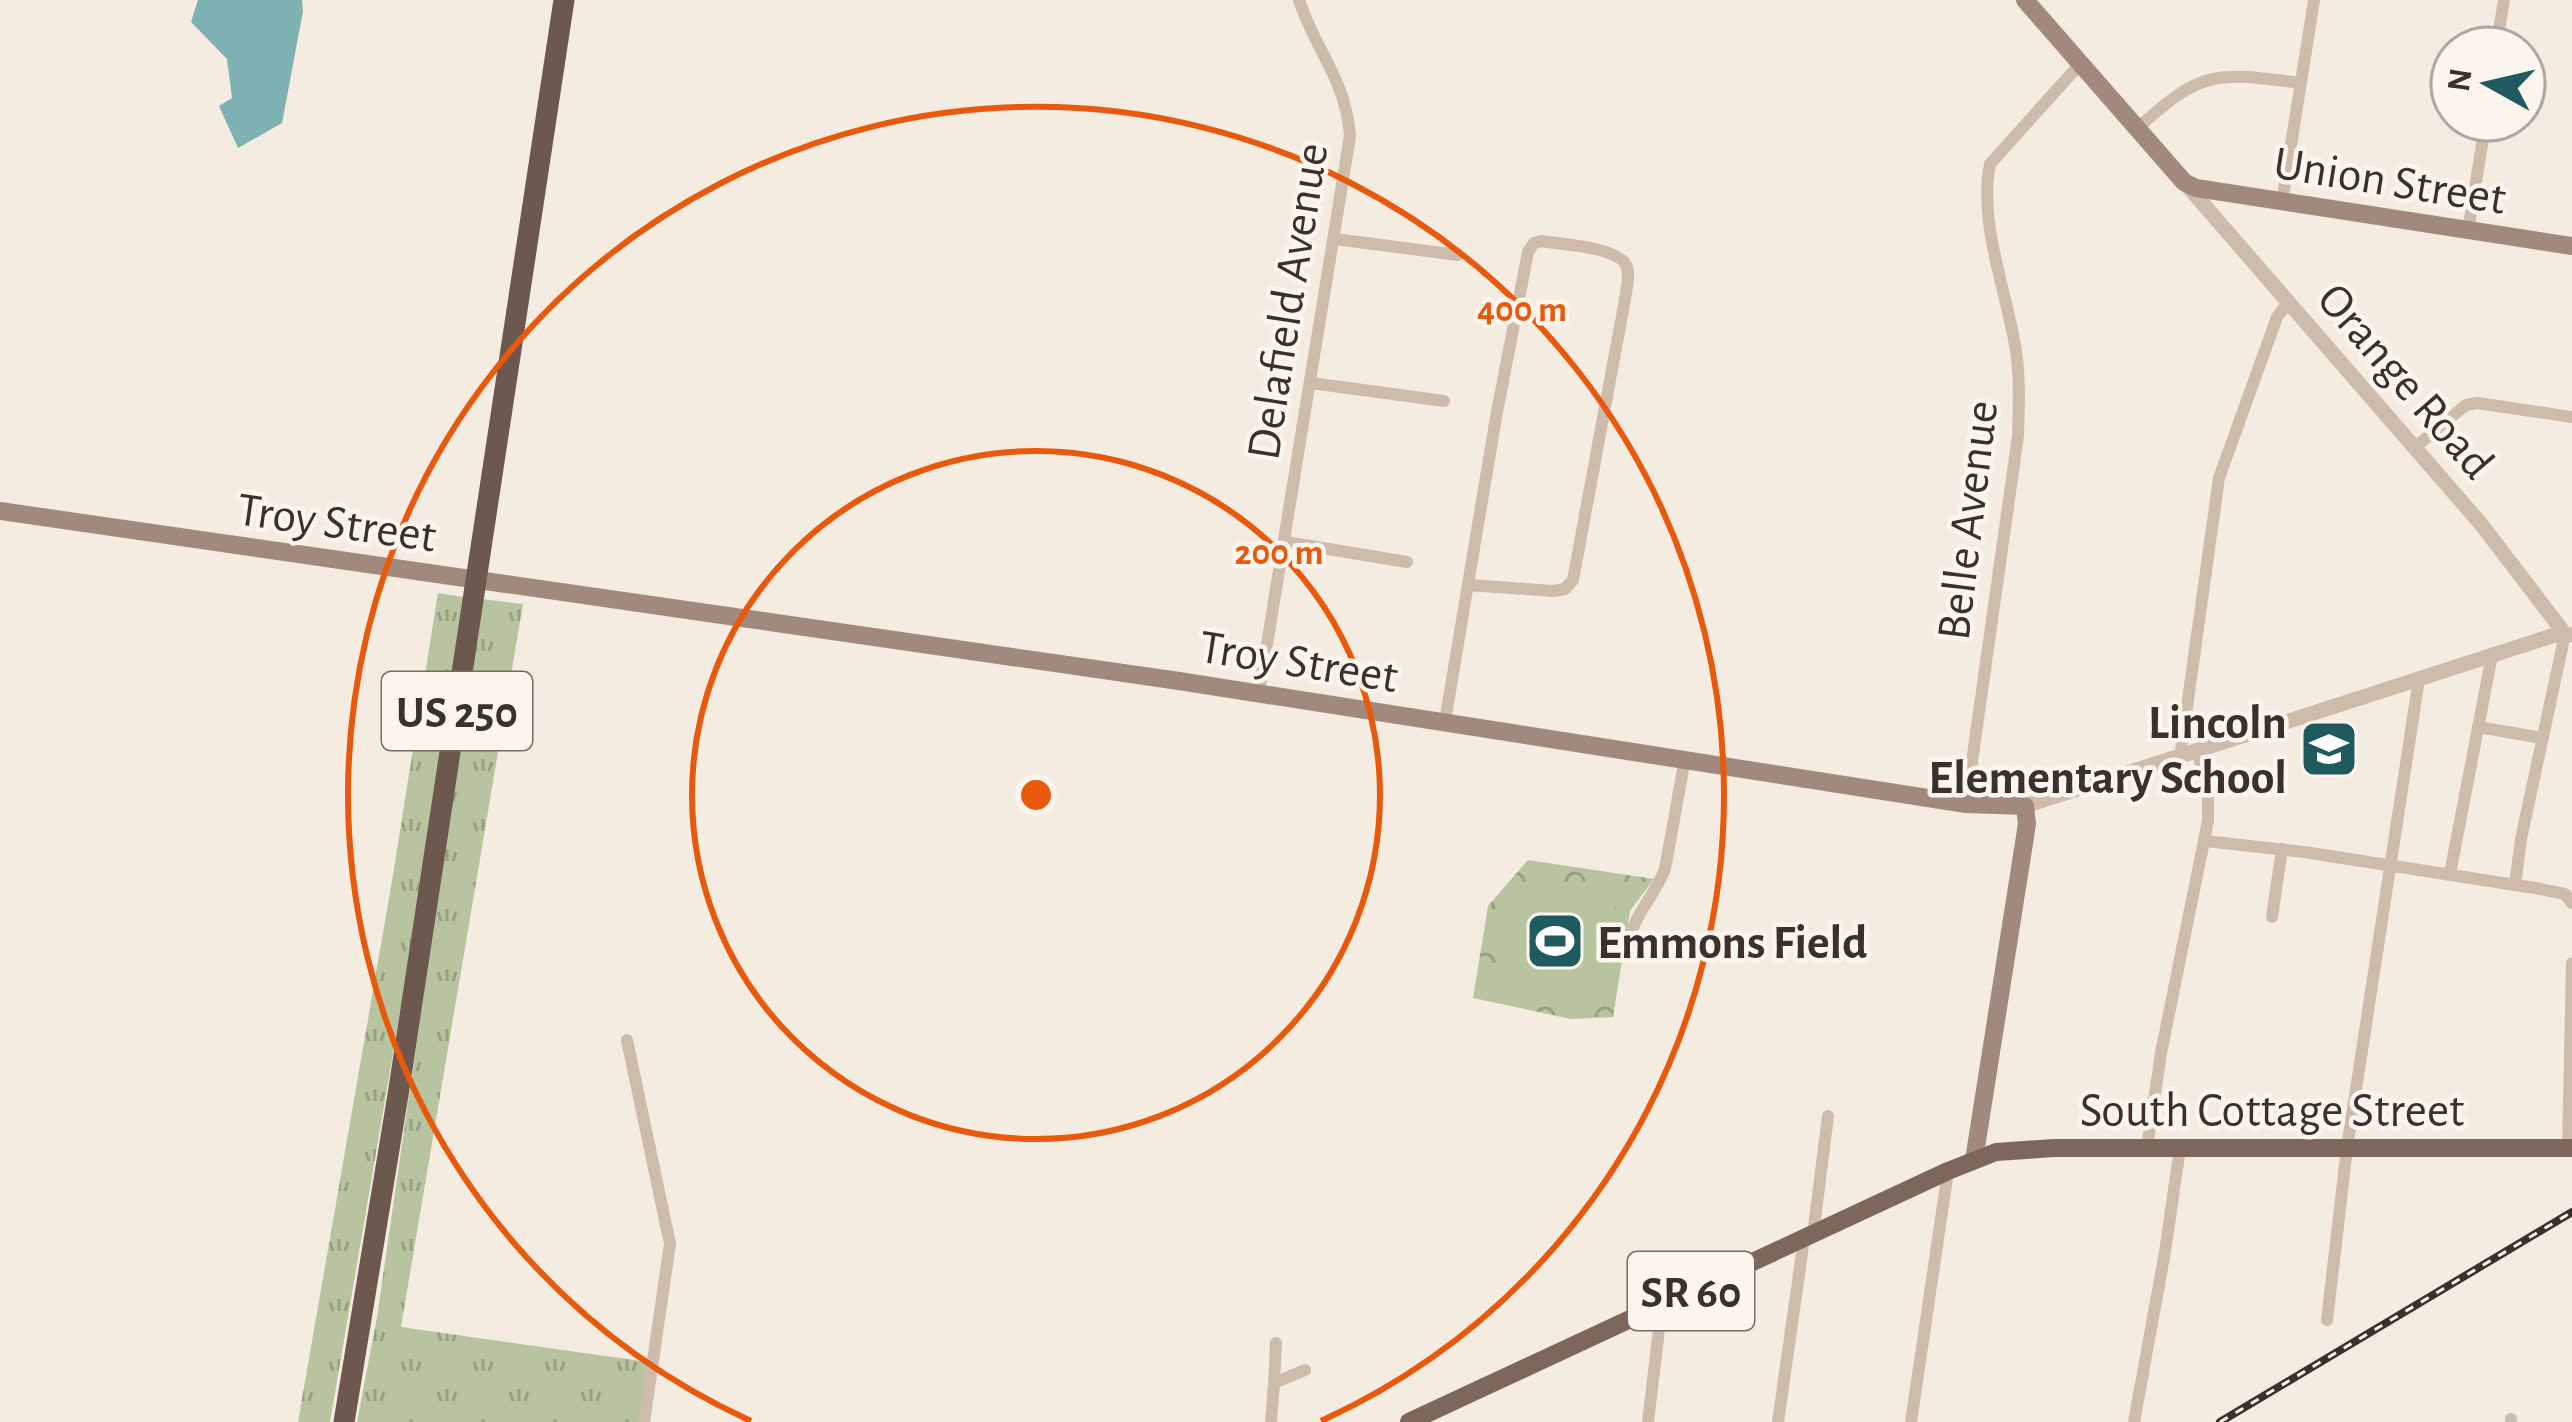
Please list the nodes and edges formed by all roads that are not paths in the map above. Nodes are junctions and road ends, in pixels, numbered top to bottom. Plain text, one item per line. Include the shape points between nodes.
1 (564, 0) edge
2 (1299, 0) edge
3 (2024, 0) edge
4 (2314, 0) edge
5 (2080, 64) junction
6 (2301, 83) junction
7 (2137, 129) junction
8 (2482, 144) edge
9 (2190, 185) junction
10 (2282, 202) junction
11 (2468, 230) junction
12 (1335, 238) junction
13 (2572, 246) edge
14 (1458, 255) dead end
15 (2288, 304) junction
16 (1311, 382) junction
17 (1444, 401) dead end
18 (2572, 417) edge
19 (2414, 448) junction
20 (0, 511) edge
21 (1286, 542) junction
22 (1407, 562) dead end
23 (477, 580) junction
24 (1468, 585) junction
25 (2568, 634) edge
26 (2492, 655) junction
27 (2419, 679) junction
28 (1259, 693) junction
29 (1445, 721) junction
30 (2478, 727) junction
31 (2543, 738) junction
32 (2198, 752) junction
33 (2180, 758) junction
34 (1685, 759) junction
35 (1966, 804) junction
36 (2025, 806) junction
37 (2206, 841) junction
38 (2282, 849) junction
39 (2391, 865) junction
40 (2450, 874) junction
41 (2515, 885) junction
42 (2572, 903) edge
43 (2272, 916) dead end
44 (1628, 945) dead end
45 (2572, 963) edge
46 (627, 1040) dead end
47 (1828, 1116) dead end
48 (2147, 1148) junction
49 (2180, 1148) junction
50 (2347, 1148) junction
51 (2570, 1148) edge
52 (1974, 1160) junction
53 (1948, 1172) junction
54 (1809, 1237) junction
55 (1662, 1304) junction
56 (2326, 1320) dead end
57 (1276, 1342) dead end
58 (1305, 1370) dead end
59 (1274, 1383) junction
60 (344, 1422) edge
61 (644, 1422) edge
62 (1271, 1422) edge
63 (1409, 1422) edge
64 (1648, 1422) edge
65 (1778, 1422) edge
66 (1911, 1422) edge
67 (2134, 1422) edge

1 - 23 highway, US 250
2 - 12 street, Delafield Avenue via 1348,112
3 - 5 main road, Orange Road
4 - 6 street
5 - 7 main road, Orange Road
5 - 35 street, Belle Avenue via 1990,164 1986,195 2020,394
6 - 7 street via 2210,79
6 - 10 street
7 - 9 main road, Orange Road
8 - 11 street
9 - 10 main road, Union Street
9 - 15 street, Orange Road
10 - 11 main road, Union Street
11 - 13 main road, Union Street
12 - 14 street
12 - 16 street, Delafield Avenue
15 - 19 street, Orange Road
15 - 33 street via 2219,478
16 - 17 street
16 - 21 street, Delafield Avenue
18 - 19 street via 2476,403
19 - 25 street, Orange Road
20 - 23 main road, Troy Street
21 - 22 street
21 - 28 street, Delafield Avenue
23 - 28 main road, Troy Street
23 - 60 highway, US 250
24 - 24 street via 1553,591 1573,580 1628,281 1624,262 1609,252 1530,247
24 - 29 street
25 - 26 street, Troy Street
25 - 31 street
26 - 27 street, Troy Street
26 - 30 street
27 - 32 street, Troy Street
27 - 39 street
28 - 29 main road, Troy Street
29 - 34 main road, Troy Street
30 - 31 street
30 - 40 street
31 - 41 street
32 - 33 street, Troy Street
32 - 37 street via 2210,801
33 - 36 street, Troy Street
34 - 35 main road, Troy Street
34 - 44 street via 1665,868
35 - 36 main road, Troy Street
36 - 52 main road
37 - 38 street
37 - 48 street
38 - 39 street
38 - 43 street
39 - 40 street
39 - 50 street
40 - 41 street
41 - 42 street via 2565,894
45 - 51 street
46 - 61 street via 670,1244
47 - 54 street
48 - 49 main road, South Cottage Street / SR 60
48 - 52 main road, South Cottage Street / SR 60 via 2013,1150
49 - 50 main road, South Cottage Street / SR 60
49 - 67 street
50 - 51 main road, South Cottage Street / SR 60
50 - 56 street
52 - 53 main road, SR 60
53 - 54 main road, SR 60
53 - 66 street
54 - 55 main road, SR 60
54 - 65 street
55 - 63 main road, SR 60
55 - 64 street
57 - 59 street
58 - 59 street
59 - 62 street

